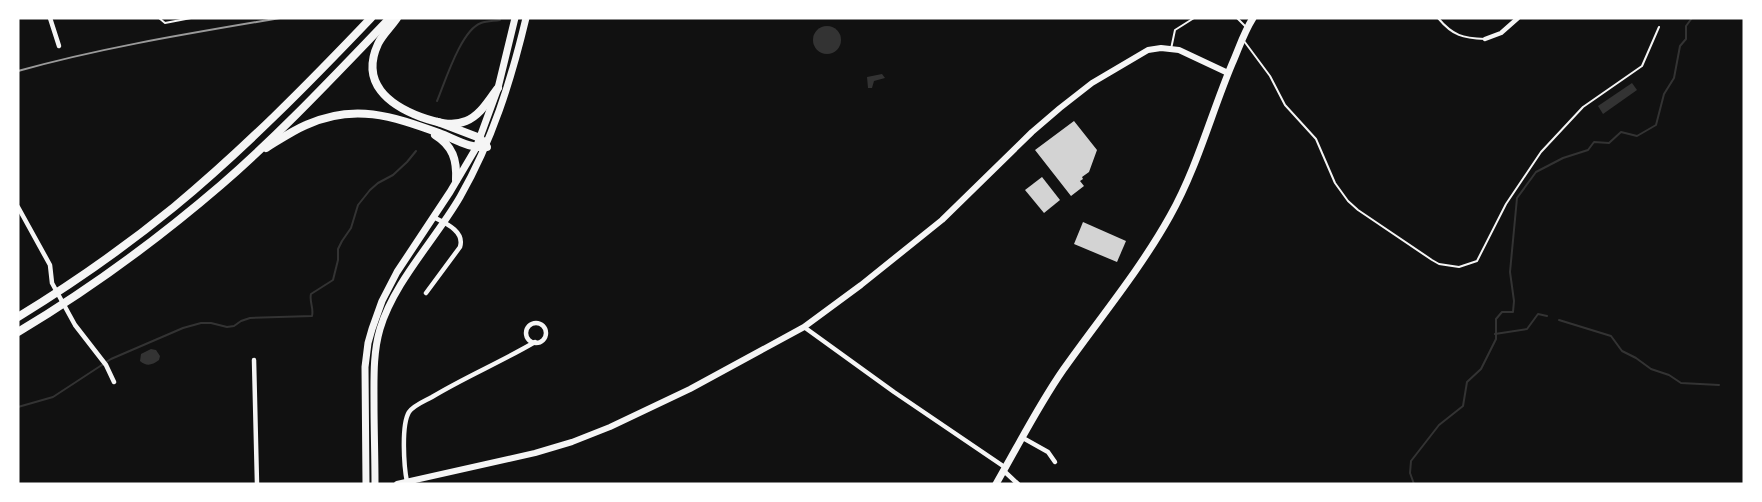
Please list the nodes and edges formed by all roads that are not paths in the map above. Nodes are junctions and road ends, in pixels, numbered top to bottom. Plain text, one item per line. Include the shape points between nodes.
1 (50, 18) edge
2 (159, 18) edge
3 (190, 18) edge
4 (363, 18) edge
5 (371, 18) edge
6 (390, 18) edge
7 (397, 18) edge
8 (515, 18) edge
9 (526, 18) edge
10 (1194, 18) edge
11 (1236, 18) edge
12 (1253, 18) edge
13 (1438, 18) edge
14 (1518, 18) edge
15 (1248, 27) junction
16 (1659, 27) dead end
17 (361, 29) junction
18 (1243, 38) junction
19 (1485, 39) joint
20 (60, 46) dead end
21 (1171, 49) junction
22 (1228, 73) junction
23 (498, 88) junction
24 (438, 122) junction
25 (420, 127) junction
26 (480, 138) junction
27 (487, 147) junction
28 (476, 148) junction
29 (254, 154) junction
30 (456, 180) junction
31 (18, 207) edge
32 (433, 217) junction
33 (443, 222) junction
34 (426, 293) dead end
35 (18, 317) edge
36 (804, 327) junction
37 (18, 332) edge
38 (535, 342) junction
39 (254, 360) dead end
40 (114, 382) dead end
41 (1023, 438) junction
42 (1055, 462) dead end
43 (1005, 470) junction
44 (407, 482) junction
45 (257, 484) edge
46 (366, 484) edge
47 (375, 484) edge
48 (397, 484) edge
49 (996, 484) edge
50 (1018, 484) edge

1 - 20 street
2 - 3 lane via 165,23
4 - 17 highway
5 - 17 highway
6 - 29 highway
7 - 24 highway via 374,53 376,82 394,105
8 - 23 main road
9 - 27 main road
10 - 21 lane via 1175,30
11 - 15 lane
12 - 15 main road
13 - 19 lane via 1460,36
14 - 19 street via 1501,33
15 - 18 main road
16 - 18 lane via 1642,66 1583,106 1545,147 1506,204 1480,258 1459,267 1432,260 1348,201 1330,175 1316,139 1285,105
17 - 35 highway via 188,195 133,239
18 - 22 main road
21 - 22 street
21 - 36 street via 1148,50 1092,83 1032,132 942,220
22 - 41 main road via 1171,214 1062,372
23 - 24 highway via 470,120
23 - 26 main road
24 - 26 highway
25 - 28 highway
25 - 29 highway via 376,114 343,114 304,126
25 - 30 highway via 452,150
26 - 27 highway
26 - 28 main road
27 - 28 highway
27 - 33 main road
28 - 30 main road
29 - 37 highway via 136,254
30 - 32 main road
31 - 40 street via 50,265 52,283 75,325 102,359
32 - 33 street
32 - 46 main road via 382,301 368,343
33 - 34 street via 458,233 461,244
33 - 47 main road via 387,309 376,344
36 - 43 street
36 - 44 street via 610,428 535,453
38 - 38 street via 526,332 530,325 538,323 546,334
38 - 44 street via 438,393 408,414 404,456
39 - 45 street
41 - 42 street via 1048,452
41 - 43 main road
43 - 49 main road
43 - 50 street
44 - 48 street

